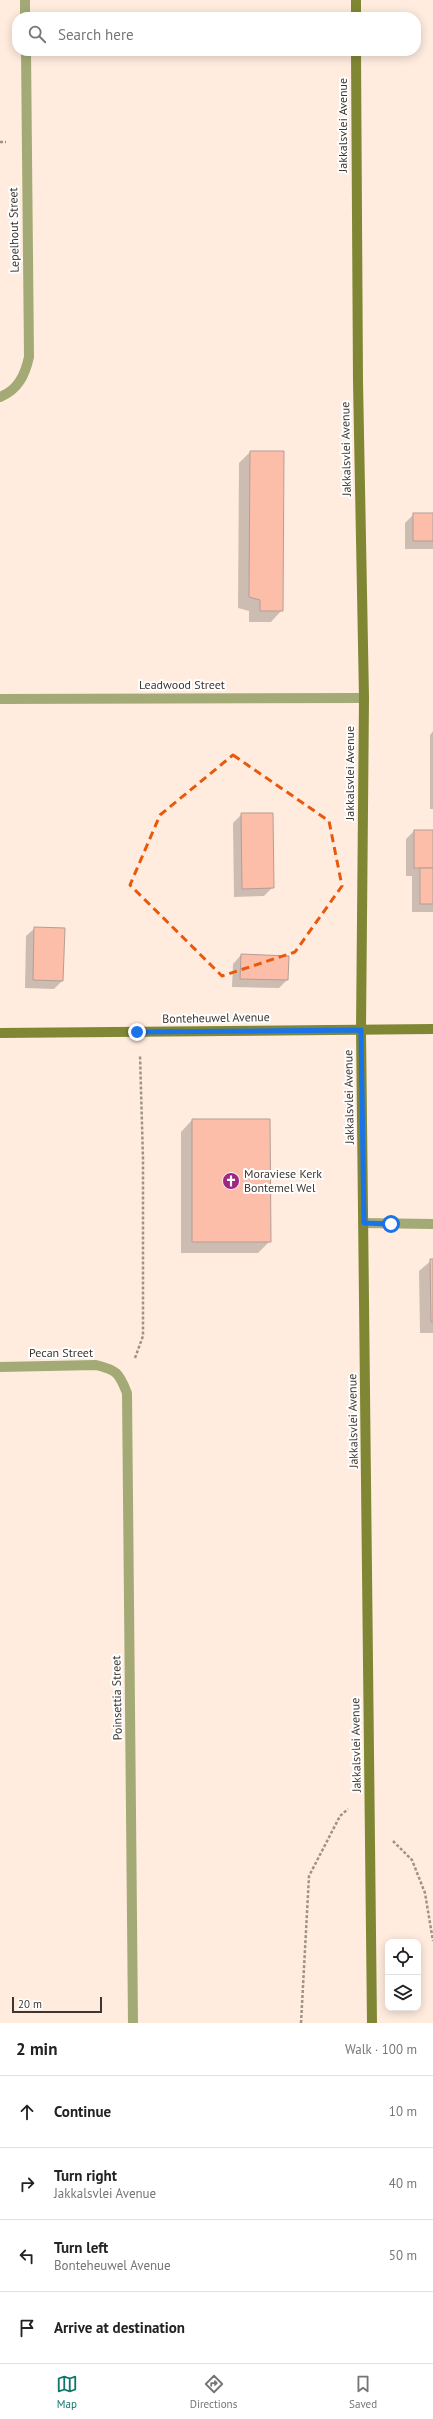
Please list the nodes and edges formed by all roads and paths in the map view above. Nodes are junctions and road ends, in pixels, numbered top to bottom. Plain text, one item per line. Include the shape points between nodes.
1 (25, 0) edge
2 (356, 0) edge
3 (25, 12) edge
4 (356, 12) edge
5 (26, 56) edge
6 (356, 56) edge
7 (0, 397) edge
8 (364, 698) junction
9 (0, 699) edge
10 (433, 1029) edge
11 (361, 1030) junction
12 (0, 1033) edge
13 (140, 1055) dead end
14 (364, 1223) junction
15 (433, 1224) edge
16 (135, 1358) dead end
17 (0, 1367) edge
18 (120, 1375) joint
19 (351, 1805) dead end
20 (393, 1841) dead end
21 (433, 1941) edge
22 (133, 2023) edge
23 (301, 2023) edge
24 (372, 2023) edge

1 - 3 street
2 - 4 street
5 - 7 street, Lepelhout Street via 29,357 21,381
6 - 8 street, Jakkalsvlei Avenue
8 - 9 street, Leadwood Street
8 - 11 street, Jakkalsvlei Avenue
10 - 11 street, Bonteheuwel Avenue
11 - 12 street, Bonteheuwel Avenue
11 - 14 street, Jakkalsvlei Avenue
13 - 16 path via 143,1336
14 - 15 street
14 - 24 street, Jakkalsvlei Avenue
17 - 18 street, Pecan Street via 96,1365 109,1368
18 - 22 street, Poinsettia Street via 127,1393
19 - 23 path via 340,1816 309,1876
20 - 21 path via 412,1860 425,1893

